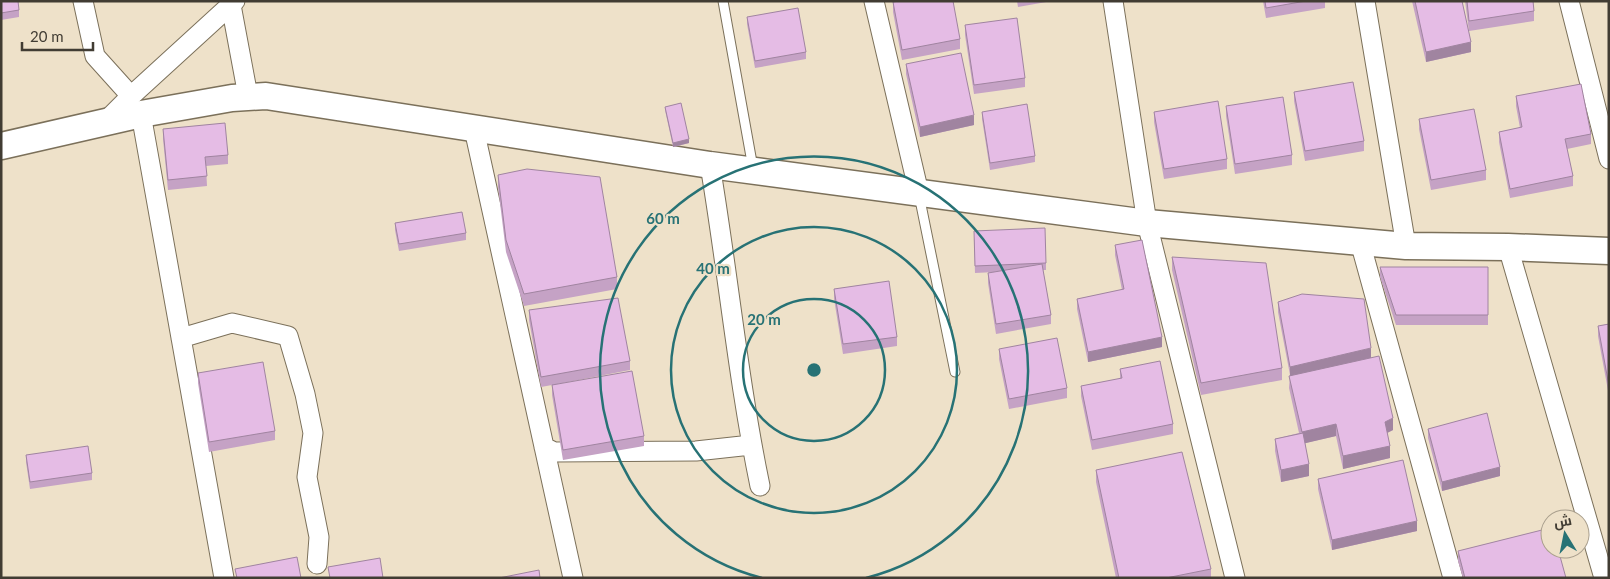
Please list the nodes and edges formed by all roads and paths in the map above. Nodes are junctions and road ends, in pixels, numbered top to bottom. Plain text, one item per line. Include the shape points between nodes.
1 (83, 1) edge
2 (724, 1) edge
3 (874, 1) edge
4 (1113, 1) edge
5 (1365, 1) edge
6 (1569, 1) edge
7 (233, 3) edge
8 (248, 96) junction
9 (136, 105) junction
10 (474, 129) junction
11 (1, 146) edge
12 (1609, 159) edge
13 (710, 166) junction
14 (753, 171) junction
15 (919, 193) junction
16 (1147, 223) junction
17 (1360, 242) junction
18 (1406, 246) junction
19 (1508, 247) junction
20 (1609, 251) edge
21 (182, 338) junction
22 (956, 372) dead end
23 (751, 445) junction
24 (544, 447) junction
25 (760, 486) dead end
26 (317, 564) dead end
27 (224, 578) edge
28 (573, 578) edge
29 (1235, 578) edge
30 (1453, 578) edge
31 (1604, 578) edge

1 - 9 street via 95,56
2 - 14 lane
3 - 15 street
4 - 16 street
5 - 18 street
6 - 12 street
7 - 8 street
7 - 9 street
8 - 9 street
8 - 10 street via 266,96
9 - 11 street via 106,121
9 - 21 street
10 - 13 street
10 - 24 street
13 - 14 street
13 - 23 street
14 - 15 street
15 - 16 street
15 - 22 lane
16 - 17 street
16 - 29 street
17 - 18 street
17 - 30 street
18 - 19 street
19 - 20 street
19 - 31 street
21 - 26 street via 232,323 288,336 313,433 306,477 319,537
21 - 27 street
23 - 24 street via 696,451 554,452
23 - 25 street
24 - 28 street

